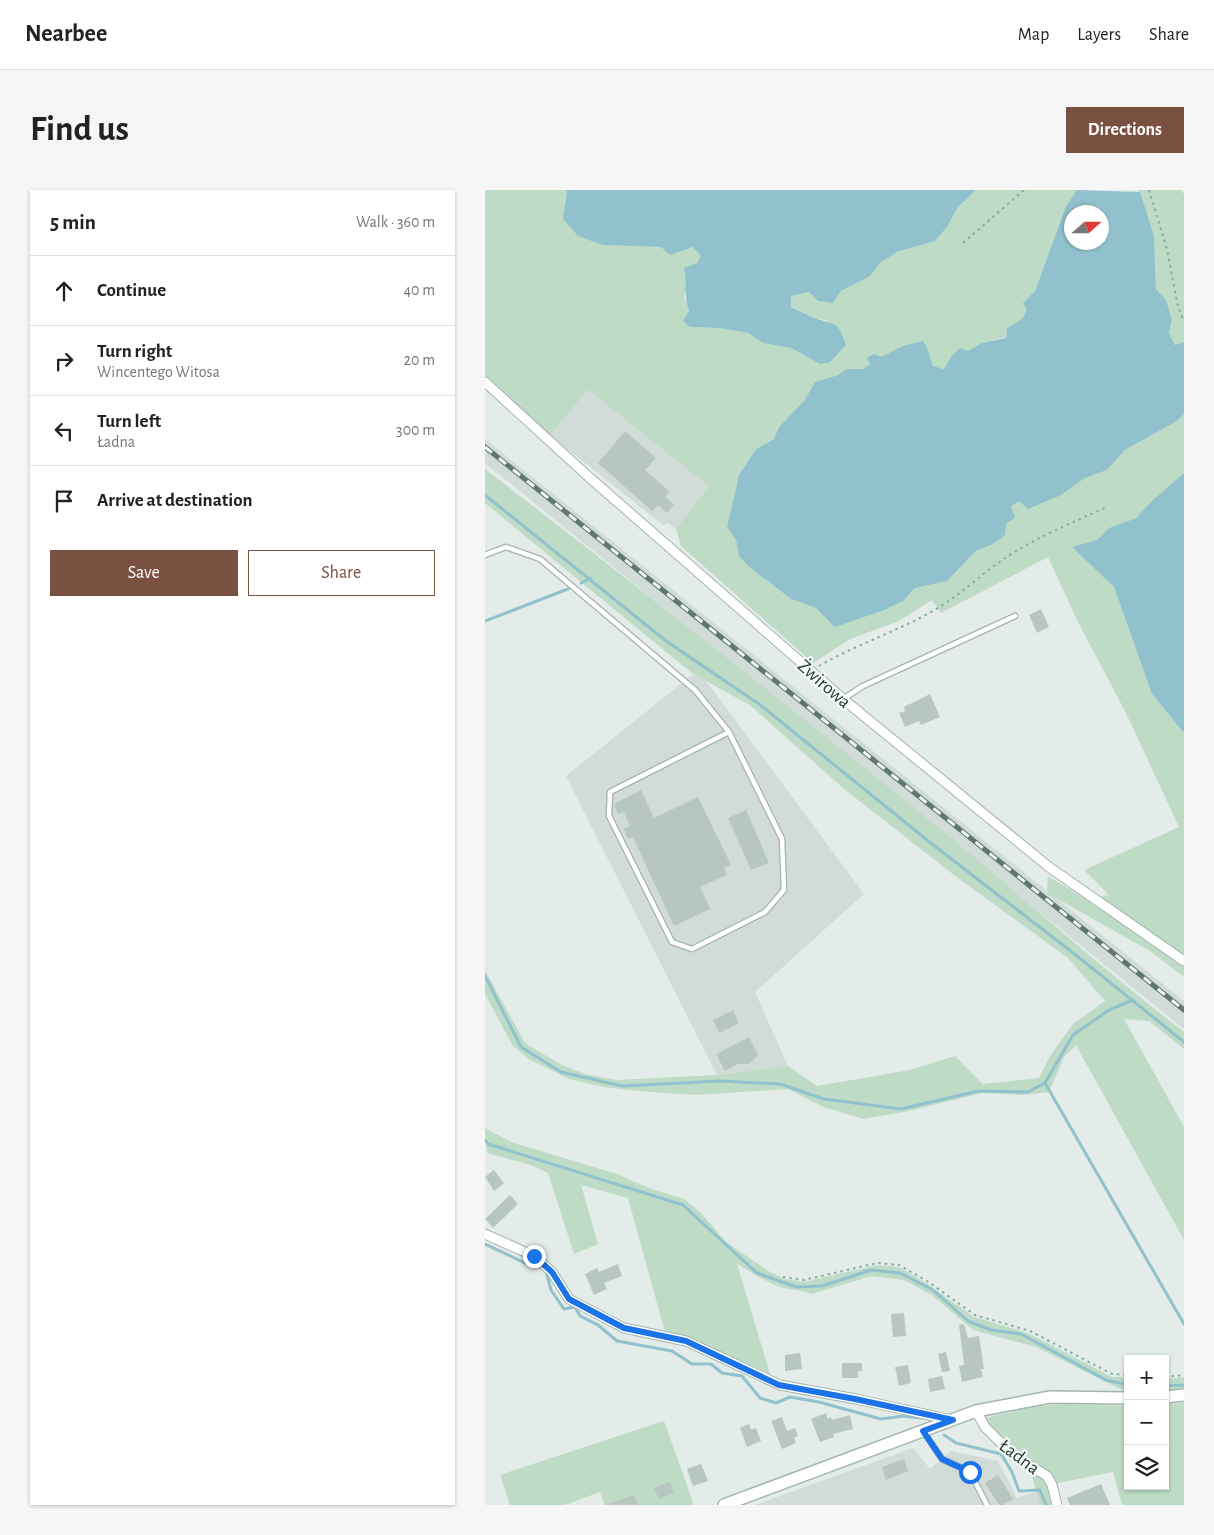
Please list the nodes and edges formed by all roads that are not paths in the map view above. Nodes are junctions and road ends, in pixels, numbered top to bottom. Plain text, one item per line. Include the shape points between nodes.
1 (485, 382) edge
2 (485, 555) edge
3 (1015, 616) dead end
4 (843, 699) junction
5 (729, 732) junction
6 (1184, 961) edge
7 (485, 1234) edge
8 (1184, 1395) edge
9 (1169, 1397) edge
10 (1124, 1398) edge
11 (976, 1412) junction
12 (953, 1420) junction
13 (923, 1431) junction
14 (724, 1505) edge
15 (987, 1505) edge
16 (1057, 1505) edge

1 - 4 street, Żwirowa
2 - 5 lane via 506,547 541,559 695,690
3 - 4 lane via 863,686
4 - 6 street, Żwirowa via 1049,866
5 - 5 lane via 610,792 609,816 672,942 692,949 765,912 784,890 782,839
7 - 12 street via 534,1256 552,1272 569,1299 624,1328 686,1341 779,1385
8 - 9 street
10 - 11 street via 1050,1397
11 - 12 street
11 - 16 street, Ładna via 985,1427 1013,1455 1047,1476
12 - 13 street
13 - 14 street
13 - 15 lane via 942,1459 970,1472

